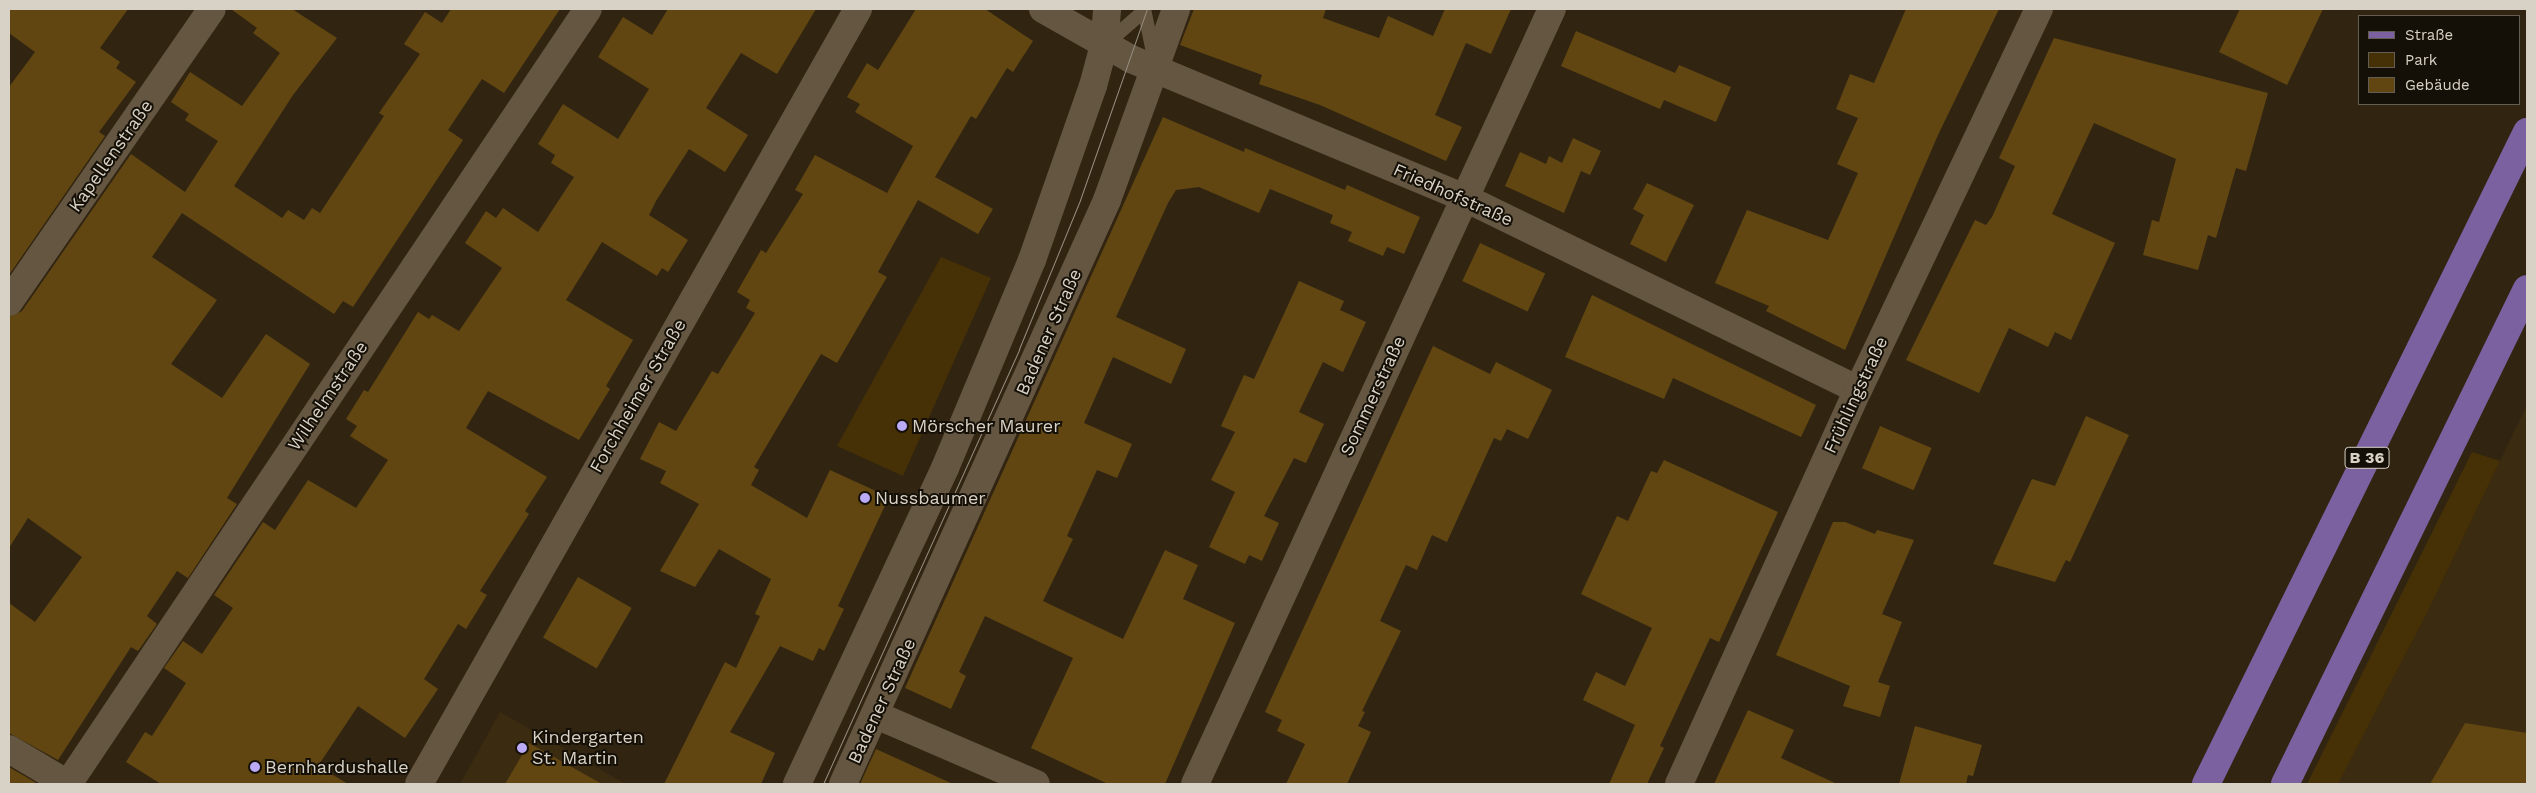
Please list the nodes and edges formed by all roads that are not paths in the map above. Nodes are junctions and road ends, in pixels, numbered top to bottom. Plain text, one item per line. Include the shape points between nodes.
1 (212, 9) edge
2 (588, 9) edge
3 (858, 9) edge
4 (1043, 9) edge
5 (1107, 9) edge
6 (1176, 9) edge
7 (1552, 9) edge
8 (2039, 9) edge
9 (1144, 10) edge
10 (1104, 46) junction
11 (1156, 68) junction
12 (2527, 132) edge
13 (1465, 198) junction
14 (2527, 289) edge
15 (9, 302) edge
16 (1858, 390) junction
17 (876, 715) junction
18 (9, 749) edge
19 (68, 784) edge
20 (419, 784) edge
21 (797, 784) edge
22 (844, 784) edge
23 (1036, 784) edge
24 (1195, 784) edge
25 (1679, 784) edge
26 (2206, 784) edge
27 (2285, 784) edge

1 - 15 street, Kapellenstraße
2 - 19 street, Wilhelmstraße
3 - 20 street, Forchheimer Straße
4 - 10 street, Friedhofstraße
5 - 10 street
6 - 11 street, Badener Straße
7 - 13 street, Sommerstraße
8 - 16 street, Frühlingstraße
9 - 10 lane
9 - 11 lane
10 - 11 street, Friedhofstraße
10 - 21 street via 1062,180 1032,260 945,468
11 - 13 street, Friedhofstraße
11 - 17 street, Badener Straße via 1107,200
12 - 26 main road, B 36
13 - 16 street, Friedhofstraße
13 - 24 street, Sommerstraße
14 - 27 main road
16 - 25 street, Frühlingstraße
17 - 22 street, Badener Straße
17 - 23 street
18 - 19 street

